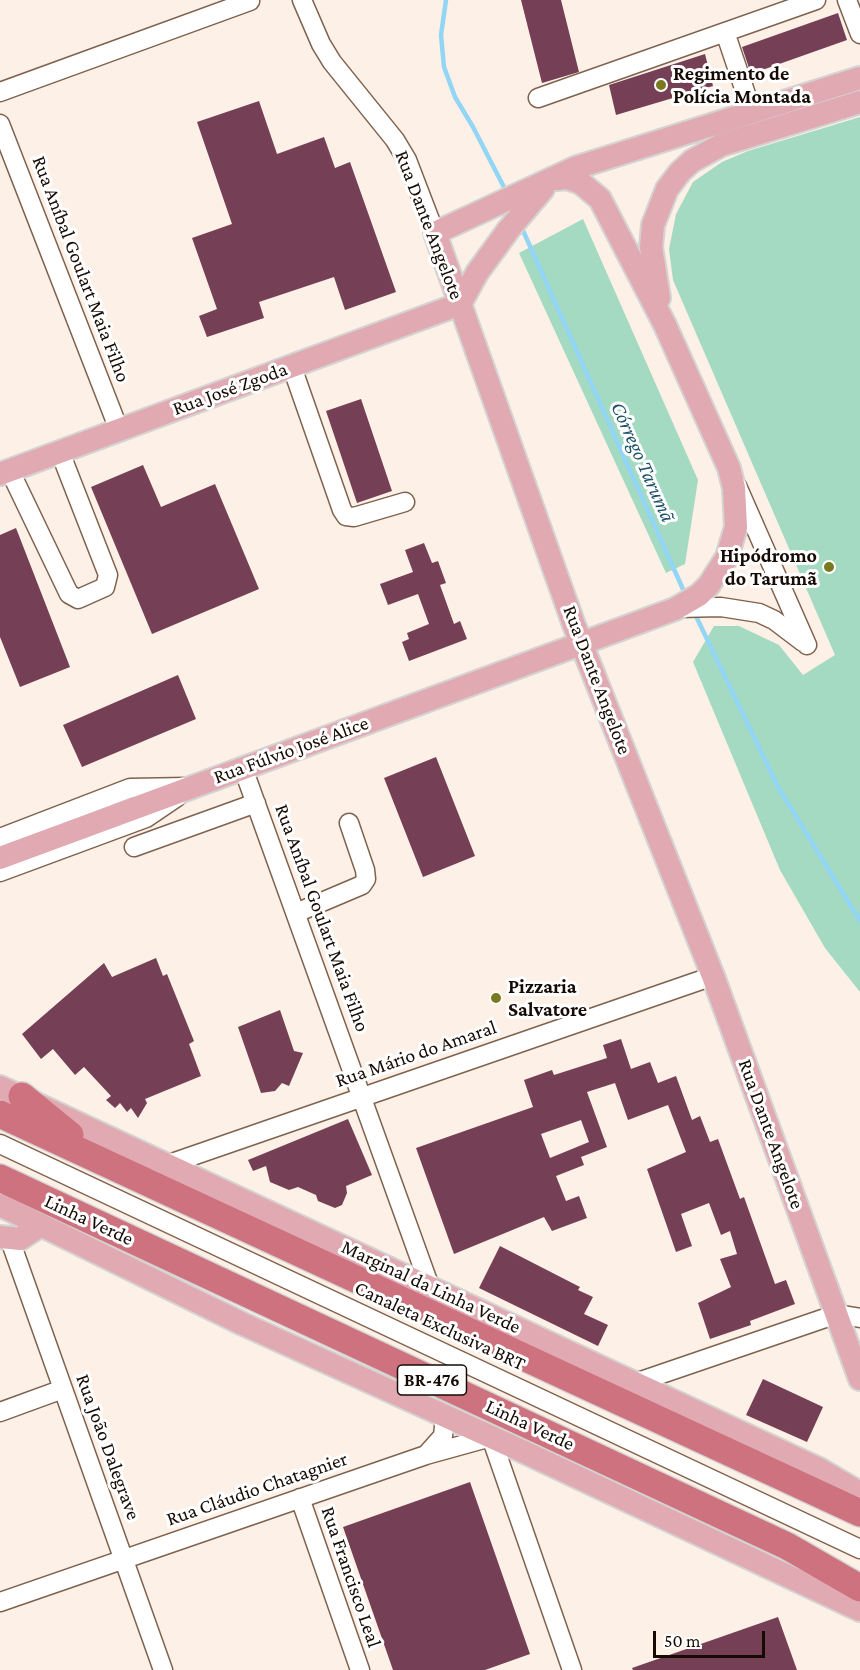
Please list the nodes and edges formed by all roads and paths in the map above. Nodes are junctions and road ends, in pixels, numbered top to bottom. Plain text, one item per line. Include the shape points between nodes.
1 (302, 0) edge
2 (816, 0) edge
3 (847, 0) edge
4 (250, 1) edge
5 (725, 32) junction
6 (860, 33) edge
7 (860, 78) edge
8 (0, 92) edge
9 (538, 98) dead end
10 (860, 102) edge
11 (752, 112) junction
12 (0, 124) edge
13 (553, 180) junction
14 (526, 199) junction
15 (435, 232) junction
16 (460, 304) junction
17 (665, 326) junction
18 (292, 367) junction
19 (119, 430) junction
20 (60, 452) junction
21 (729, 468) junction
22 (5, 473) edge
23 (405, 502) dead end
24 (701, 601) junction
25 (582, 644) junction
26 (243, 768) junction
27 (190, 787) junction
28 (256, 803) junction
29 (349, 823) dead end
30 (0, 838) edge
31 (134, 847) dead end
32 (0, 858) edge
33 (0, 872) edge
34 (296, 913) junction
35 (713, 976) junction
36 (11, 1092) edge
37 (363, 1097) junction
38 (0, 1114) edge
39 (0, 1144) edge
40 (106, 1164) junction
41 (169, 1164) junction
42 (0, 1178) edge
43 (0, 1205) edge
44 (41, 1225) junction
45 (5, 1238) edge
46 (430, 1287) junction
47 (837, 1314) junction
48 (860, 1318) edge
49 (860, 1379) edge
50 (635, 1383) junction
51 (63, 1389) junction
52 (0, 1412) edge
53 (445, 1417) junction
54 (491, 1437) junction
55 (522, 1451) junction
56 (426, 1455) junction
57 (819, 1469) junction
58 (505, 1478) junction
59 (860, 1480) edge
60 (860, 1493) edge
61 (300, 1498) junction
62 (860, 1513) edge
63 (860, 1549) edge
64 (123, 1559) junction
65 (860, 1588) edge
66 (0, 1602) edge
67 (860, 1610) edge
68 (163, 1670) edge
69 (360, 1670) edge
70 (572, 1670) edge

1 - 15 street, Rua Dante Angelote via 332,62 396,140
2 - 5 street
3 - 6 street
4 - 8 street
5 - 9 street
5 - 11 street
7 - 11 main road
10 - 17 main road via 721,145 681,172 667,189 653,225 654,274
11 - 13 main road via 597,161
12 - 19 street, Rua Aníbal Goulart Maia Filho
13 - 14 main road
13 - 17 main road via 567,178 581,183 600,199
14 - 15 main road via 497,206
14 - 16 main road
15 - 16 main road, Rua Dante Angelote
16 - 18 main road, Rua José Zgoda
16 - 25 main road, Rua Dante Angelote
17 - 21 main road, Rua Fúlvio José Alice
18 - 19 main road, Rua José Zgoda
18 - 23 street via 346,516
19 - 20 main road, Rua José Zgoda
20 - 22 main road, Rua José Zgoda
20 - 22 street via 108,575 105,587 78,599 69,594
21 - 24 main road, Rua Fúlvio José Alice via 737,509 733,542
21 - 24 street via 807,645 759,613
24 - 25 main road, Rua Fúlvio José Alice
25 - 26 main road, Rua Fúlvio José Alice
25 - 35 main road, Rua Dante Angelote
26 - 27 main road, Rua Fúlvio José Alice
26 - 28 street, Rua Aníbal Goulart Maia Filho
27 - 30 street via 130,788
27 - 32 main road, Rua Fúlvio José Alice
27 - 33 street via 146,818
28 - 31 street
28 - 34 street, Rua Aníbal Goulart Maia Filho
29 - 34 street via 365,870 362,885
34 - 37 street, Rua Aníbal Goulart Maia Filho
35 - 37 street, Rua Mário do Amaral
35 - 47 main road, Rua Dante Angelote
36 - 40 highway
36 - 41 main road, Marginal da Linha Verde
37 - 41 street, Rua Mário do Amaral
37 - 46 street, Rua Aníbal Goulart Maia Filho
38 - 40 highway
39 - 63 street, Canaleta Exclusiva BRT
40 - 62 highway
41 - 46 main road, Marginal da Linha Verde
42 - 65 highway, Linha Verde / BR-476 via 810,1557
43 - 44 main road
44 - 45 main road via 20,1239
44 - 53 main road
45 - 51 street, Rua João Dalegrave
46 - 50 main road, Marginal da Linha Verde
47 - 48 street
47 - 49 main road, Rua Dante Angelote
47 - 50 street
50 - 57 main road, Marginal da Linha Verde
51 - 52 street
51 - 64 street, Rua João Dalegrave
53 - 54 main road
53 - 56 street via 443,1436
54 - 55 main road
54 - 56 street, Rua Cláudio Chatagnier
54 - 58 street
55 - 58 street
55 - 67 main road
56 - 61 street, Rua Cláudio Chatagnier
57 - 59 main road
57 - 60 main road, Marginal da Linha Verde
58 - 70 street
61 - 64 street, Rua Cláudio Chatagnier
61 - 69 street, Rua Francisco Leal
64 - 66 street, Rua Cláudio Chatagnier
64 - 68 street, Rua João Dalegrave

